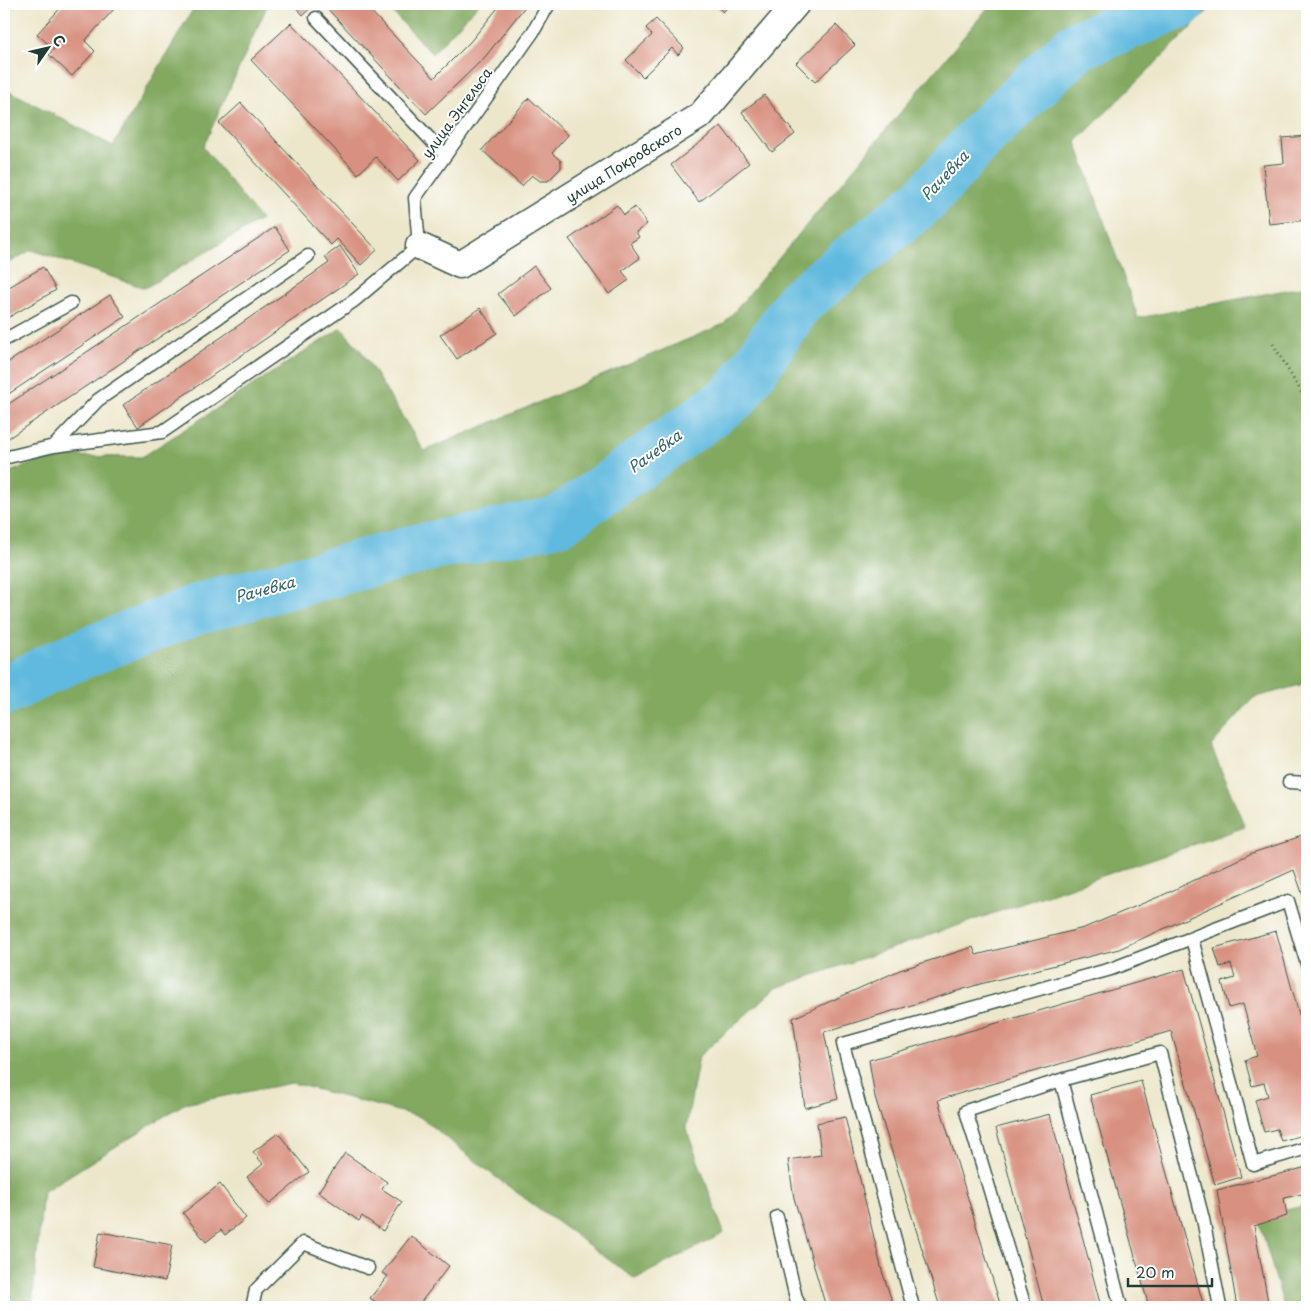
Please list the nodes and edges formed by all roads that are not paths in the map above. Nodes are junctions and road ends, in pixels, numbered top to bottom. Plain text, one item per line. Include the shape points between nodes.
1 (549, 4) edge
2 (796, 4) edge
3 (316, 18) dead end
4 (445, 155) junction
5 (419, 246) junction
6 (308, 256) dead end
7 (71, 303) dead end
8 (4, 340) edge
9 (54, 446) junction
10 (4, 458) edge
11 (1289, 782) dead end
12 (1307, 783) edge
13 (1192, 939) junction
14 (1307, 964) edge
15 (1061, 1080) junction
16 (1307, 1148) edge
17 (778, 1217) dead end
18 (368, 1268) dead end
19 (252, 1307) edge
20 (800, 1307) edge
21 (913, 1307) edge
22 (1025, 1307) edge
23 (1121, 1307) edge
24 (1220, 1307) edge

1 - 4 lane, улица Энгельса via 533,32
2 - 5 street, улица Покровского via 702,114 693,120 460,265
3 - 4 lane
4 - 5 lane, улица Энгельса via 415,198
5 - 9 lane via 355,300 162,432
6 - 9 lane via 98,400
7 - 8 lane
9 - 10 lane
11 - 12 lane
13 - 14 lane via 1288,901
13 - 16 lane via 1253,1164
13 - 21 lane via 1111,969 843,1044
15 - 22 lane via 966,1110
15 - 23 lane
15 - 24 lane via 1160,1053 1203,1219
17 - 20 lane
18 - 19 lane via 303,1243 256,1290

